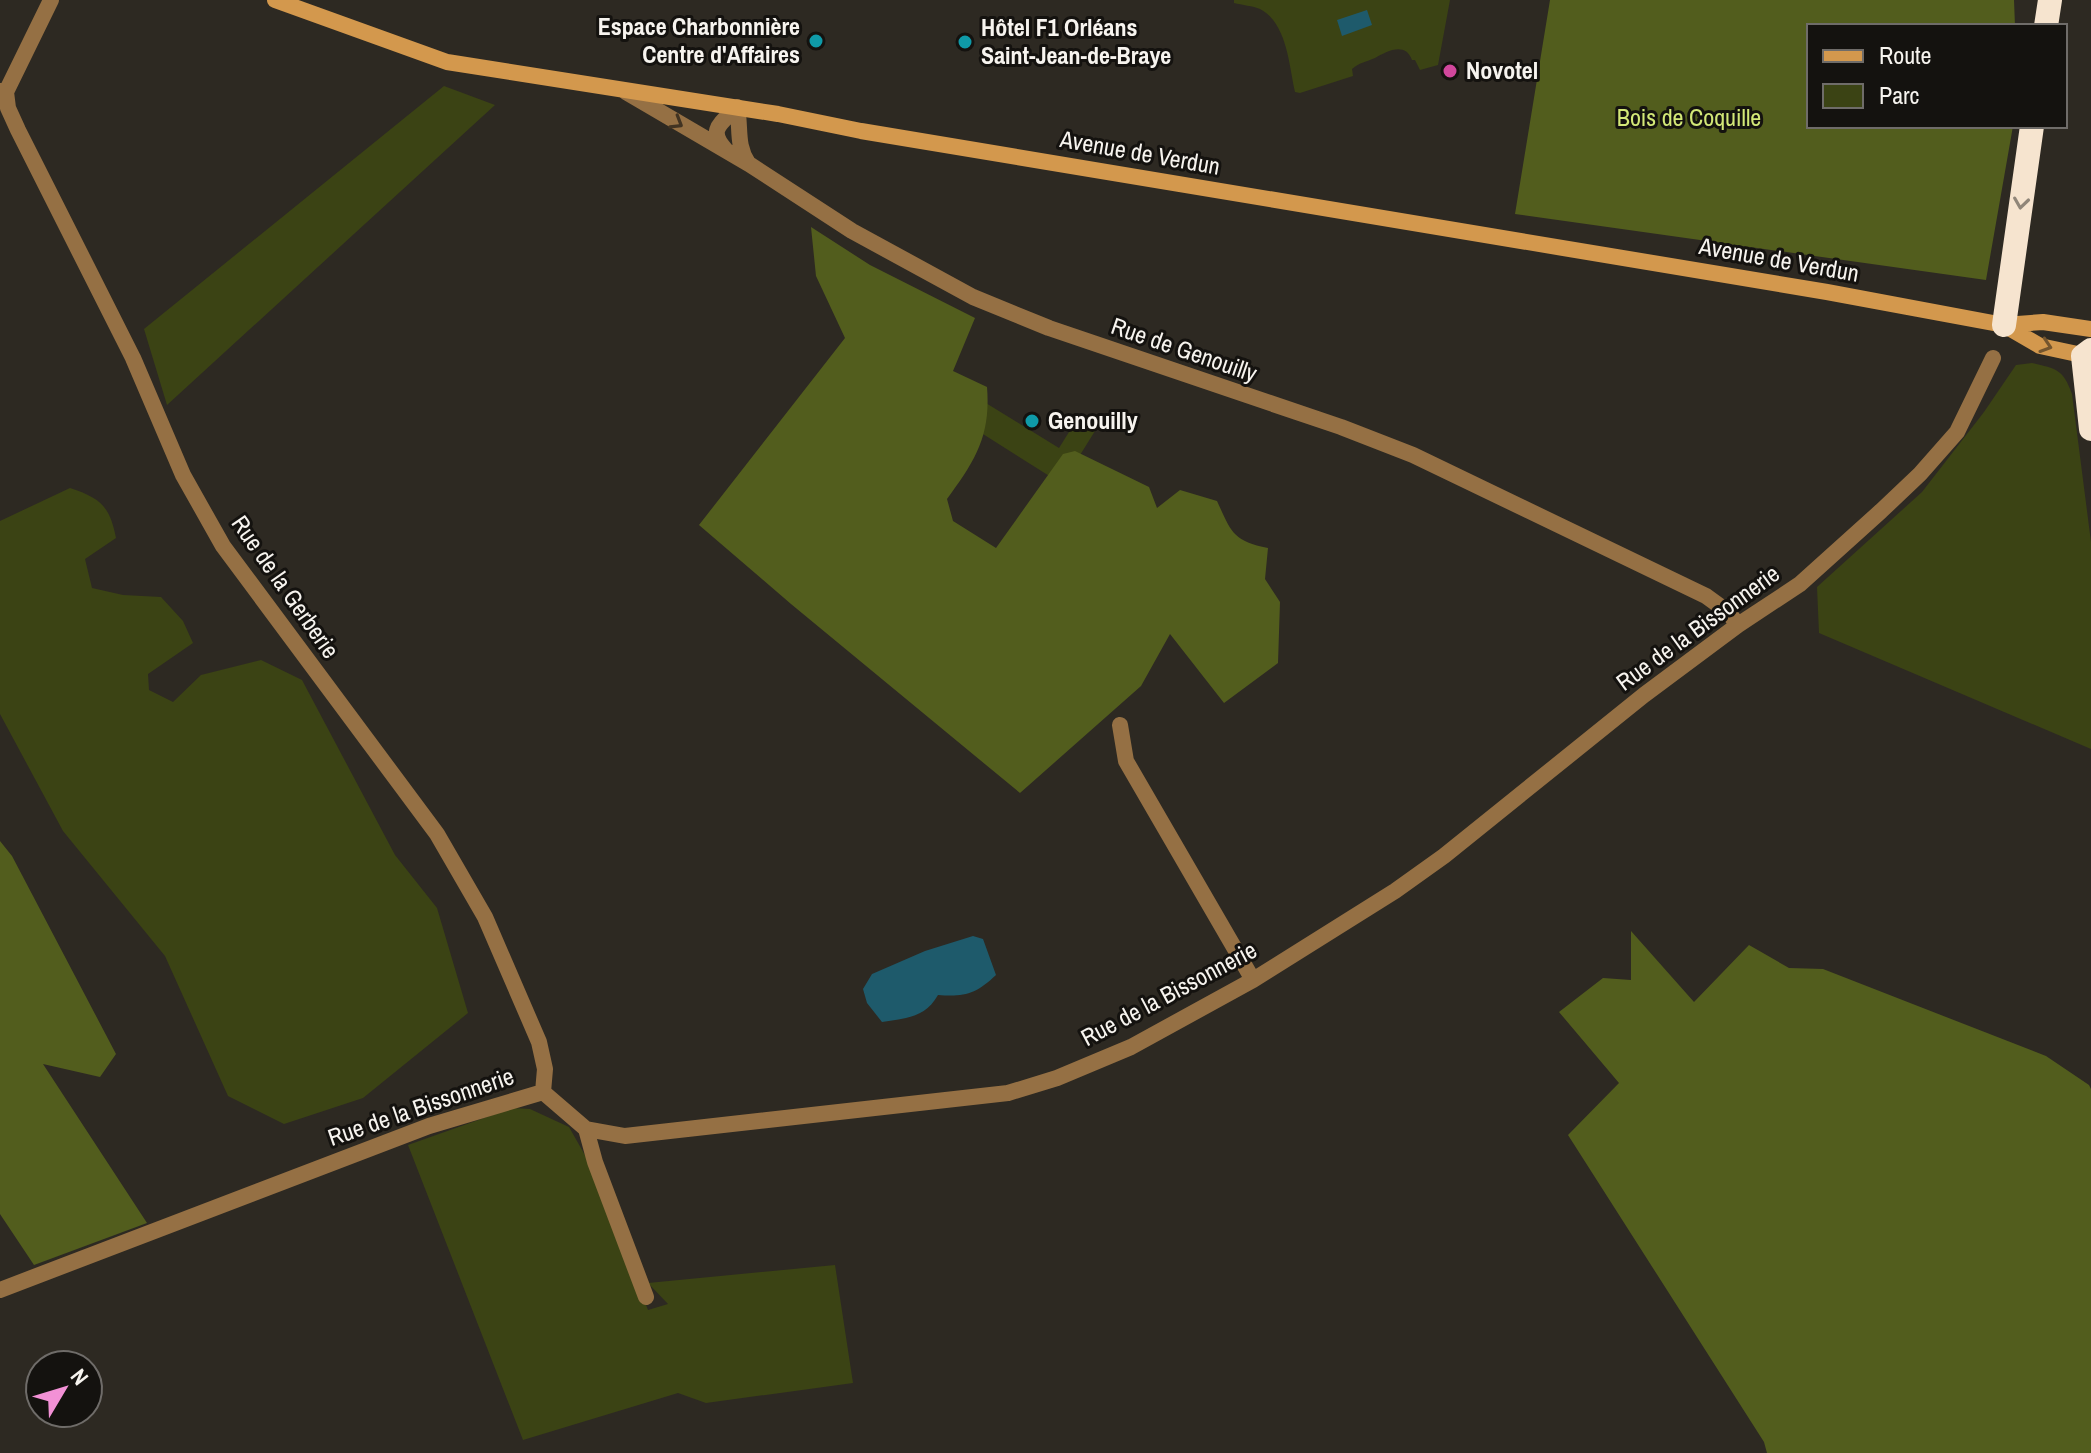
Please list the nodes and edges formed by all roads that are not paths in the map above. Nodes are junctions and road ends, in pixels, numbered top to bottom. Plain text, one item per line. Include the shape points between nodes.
1 (51, 0) edge
2 (275, 0) edge
3 (2050, 0) edge
4 (2046, 24) edge
5 (3, 92) edge
6 (626, 92) junction
7 (737, 107) junction
8 (2032, 128) edge
9 (729, 153) junction
10 (749, 164) junction
11 (2004, 325) junction
12 (2091, 329) edge
13 (2088, 355) edge
14 (1993, 358) dead end
15 (2091, 429) edge
16 (1738, 625) junction
17 (1120, 725) dead end
18 (1253, 980) junction
19 (543, 1092) junction
20 (586, 1129) junction
21 (0, 1290) edge
22 (646, 1297) dead end

1 - 5 street
2 - 6 main road, Avenue de Verdun via 447,62
3 - 4 highway
5 - 19 street, Rue de la Gerberie via 133,358 183,475 223,546 437,834 485,917 539,1042
6 - 7 main road, Avenue de Verdun
6 -> 9 street, Rue de Genouilly
7 - 9 street via 716,132
7 - 10 street via 739,147
7 - 11 main road, Avenue de Verdun
8 -> 11 highway
9 - 10 street, Rue de Genouilly
10 - 16 street, Rue de Genouilly via 852,231 973,297 1413,455 1706,596
11 - 12 main road, Avenue de Verdun via 2043,322
11 -> 13 main road, Avenue de Verdun via 2040,346
13 - 15 highway
14 - 16 street, Rue de la Bissonnerie via 1957,432 1920,474 1800,584
16 - 18 street, Rue de la Bissonnerie via 1444,856
17 - 18 street via 1126,761
18 - 20 street, Rue de la Bissonnerie via 1131,1047 1008,1093 625,1136
19 - 20 street, Rue de la Bissonnerie
19 - 21 street, Rue de la Bissonnerie via 414,1132
20 - 22 street

